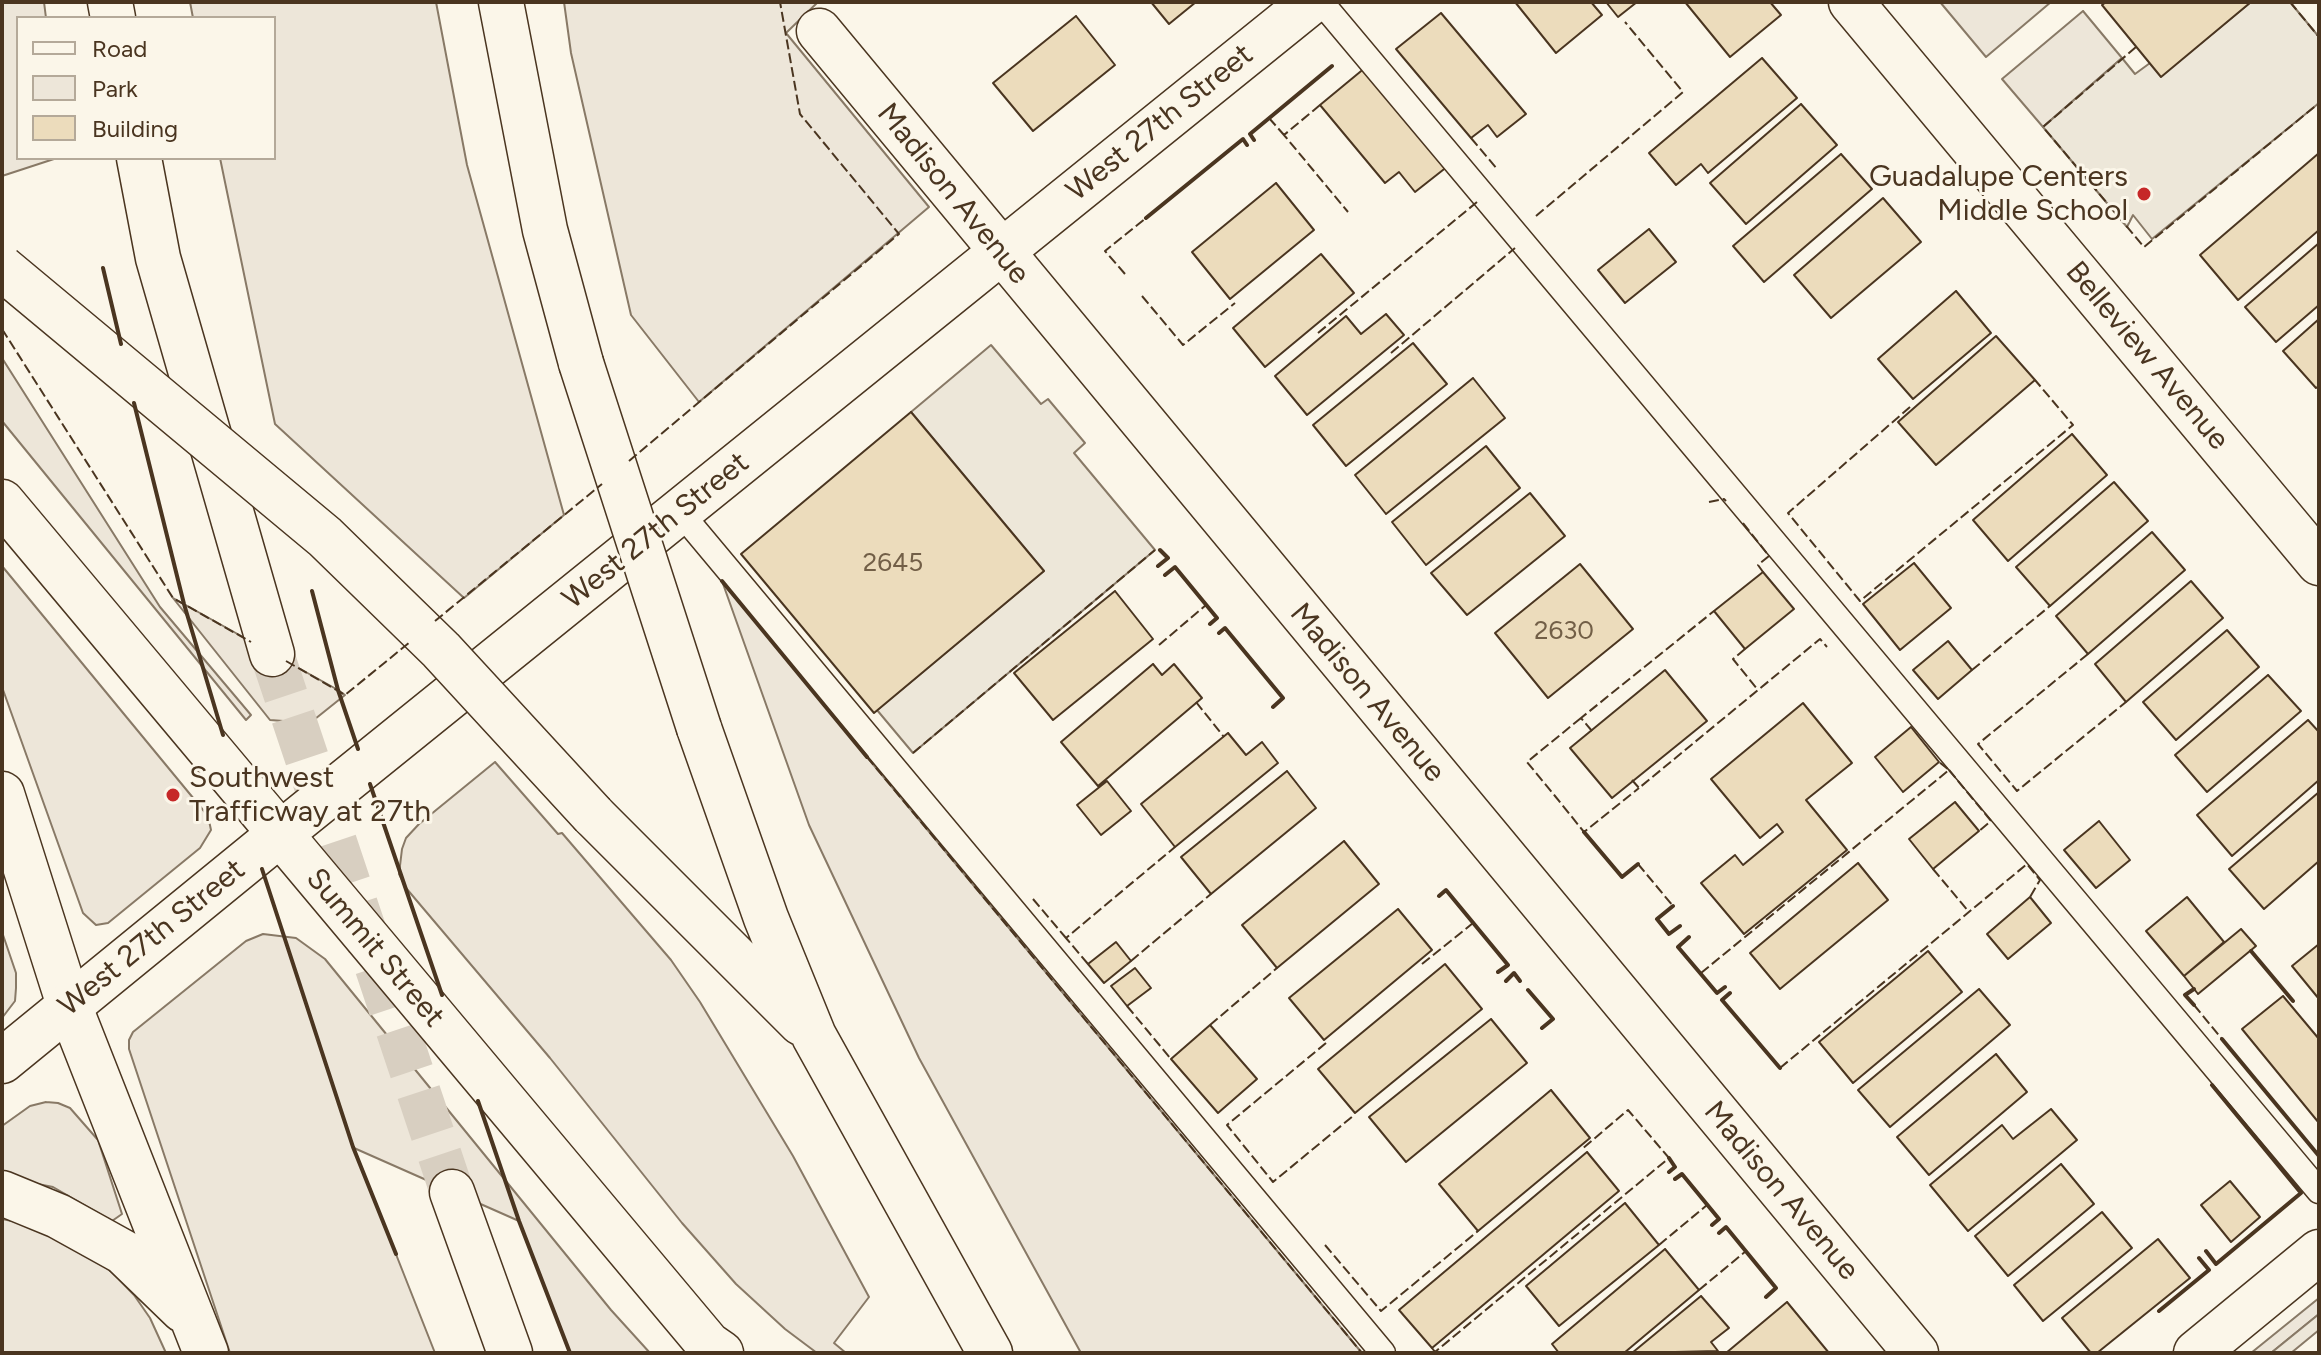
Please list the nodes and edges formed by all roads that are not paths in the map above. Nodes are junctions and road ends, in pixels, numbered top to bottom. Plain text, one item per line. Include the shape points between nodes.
1 (501, 2) edge
2 (1311, 2) edge
3 (1321, 2) edge
4 (1851, 2) edge
5 (819, 31) dead end
6 (139, 160) edge
7 (1000, 252) junction
8 (2, 268) edge
9 (2, 502) edge
10 (680, 512) junction
11 (2319, 563) edge
12 (272, 654) tunnel mouth
13 (2, 794) edge
14 (280, 834) junction
15 (69, 1005) junction
16 (814, 1036) junction
17 (2, 1061) edge
18 (2319, 1191) edge
19 (452, 1192) tunnel mouth
20 (2, 1193) edge
21 (2319, 1252) edge
22 (199, 1336) edge
23 (987, 1346) edge
24 (510, 1353) edge
25 (721, 1353) edge
26 (1383, 1353) edge
27 (1916, 1353) edge
28 (2196, 1353) edge

1 - 16 main road, bridge via 545,230 581,363 699,728
2 - 7 main road, West 27th Street
3 - 18 lane
4 - 11 main road, Belleview Avenue
5 - 7 main road, Madison Avenue
6 - 12 main road via 158,258
7 - 10 main road, West 27th Street
7 - 27 main road, Madison Avenue
8 - 16 main road, bridge via 325,537
9 - 14 main road, Summit Street
10 - 14 main road, West 27th Street
10 - 26 lane
13 - 15 main road
14 - 15 main road, West 27th Street
14 - 25 main road, Summit Street via 708,1344
15 - 17 main road, West 27th Street
15 - 22 main road
16 - 23 main road
19 - 24 main road
20 - 22 main road via 123,1252
21 - 28 main road

